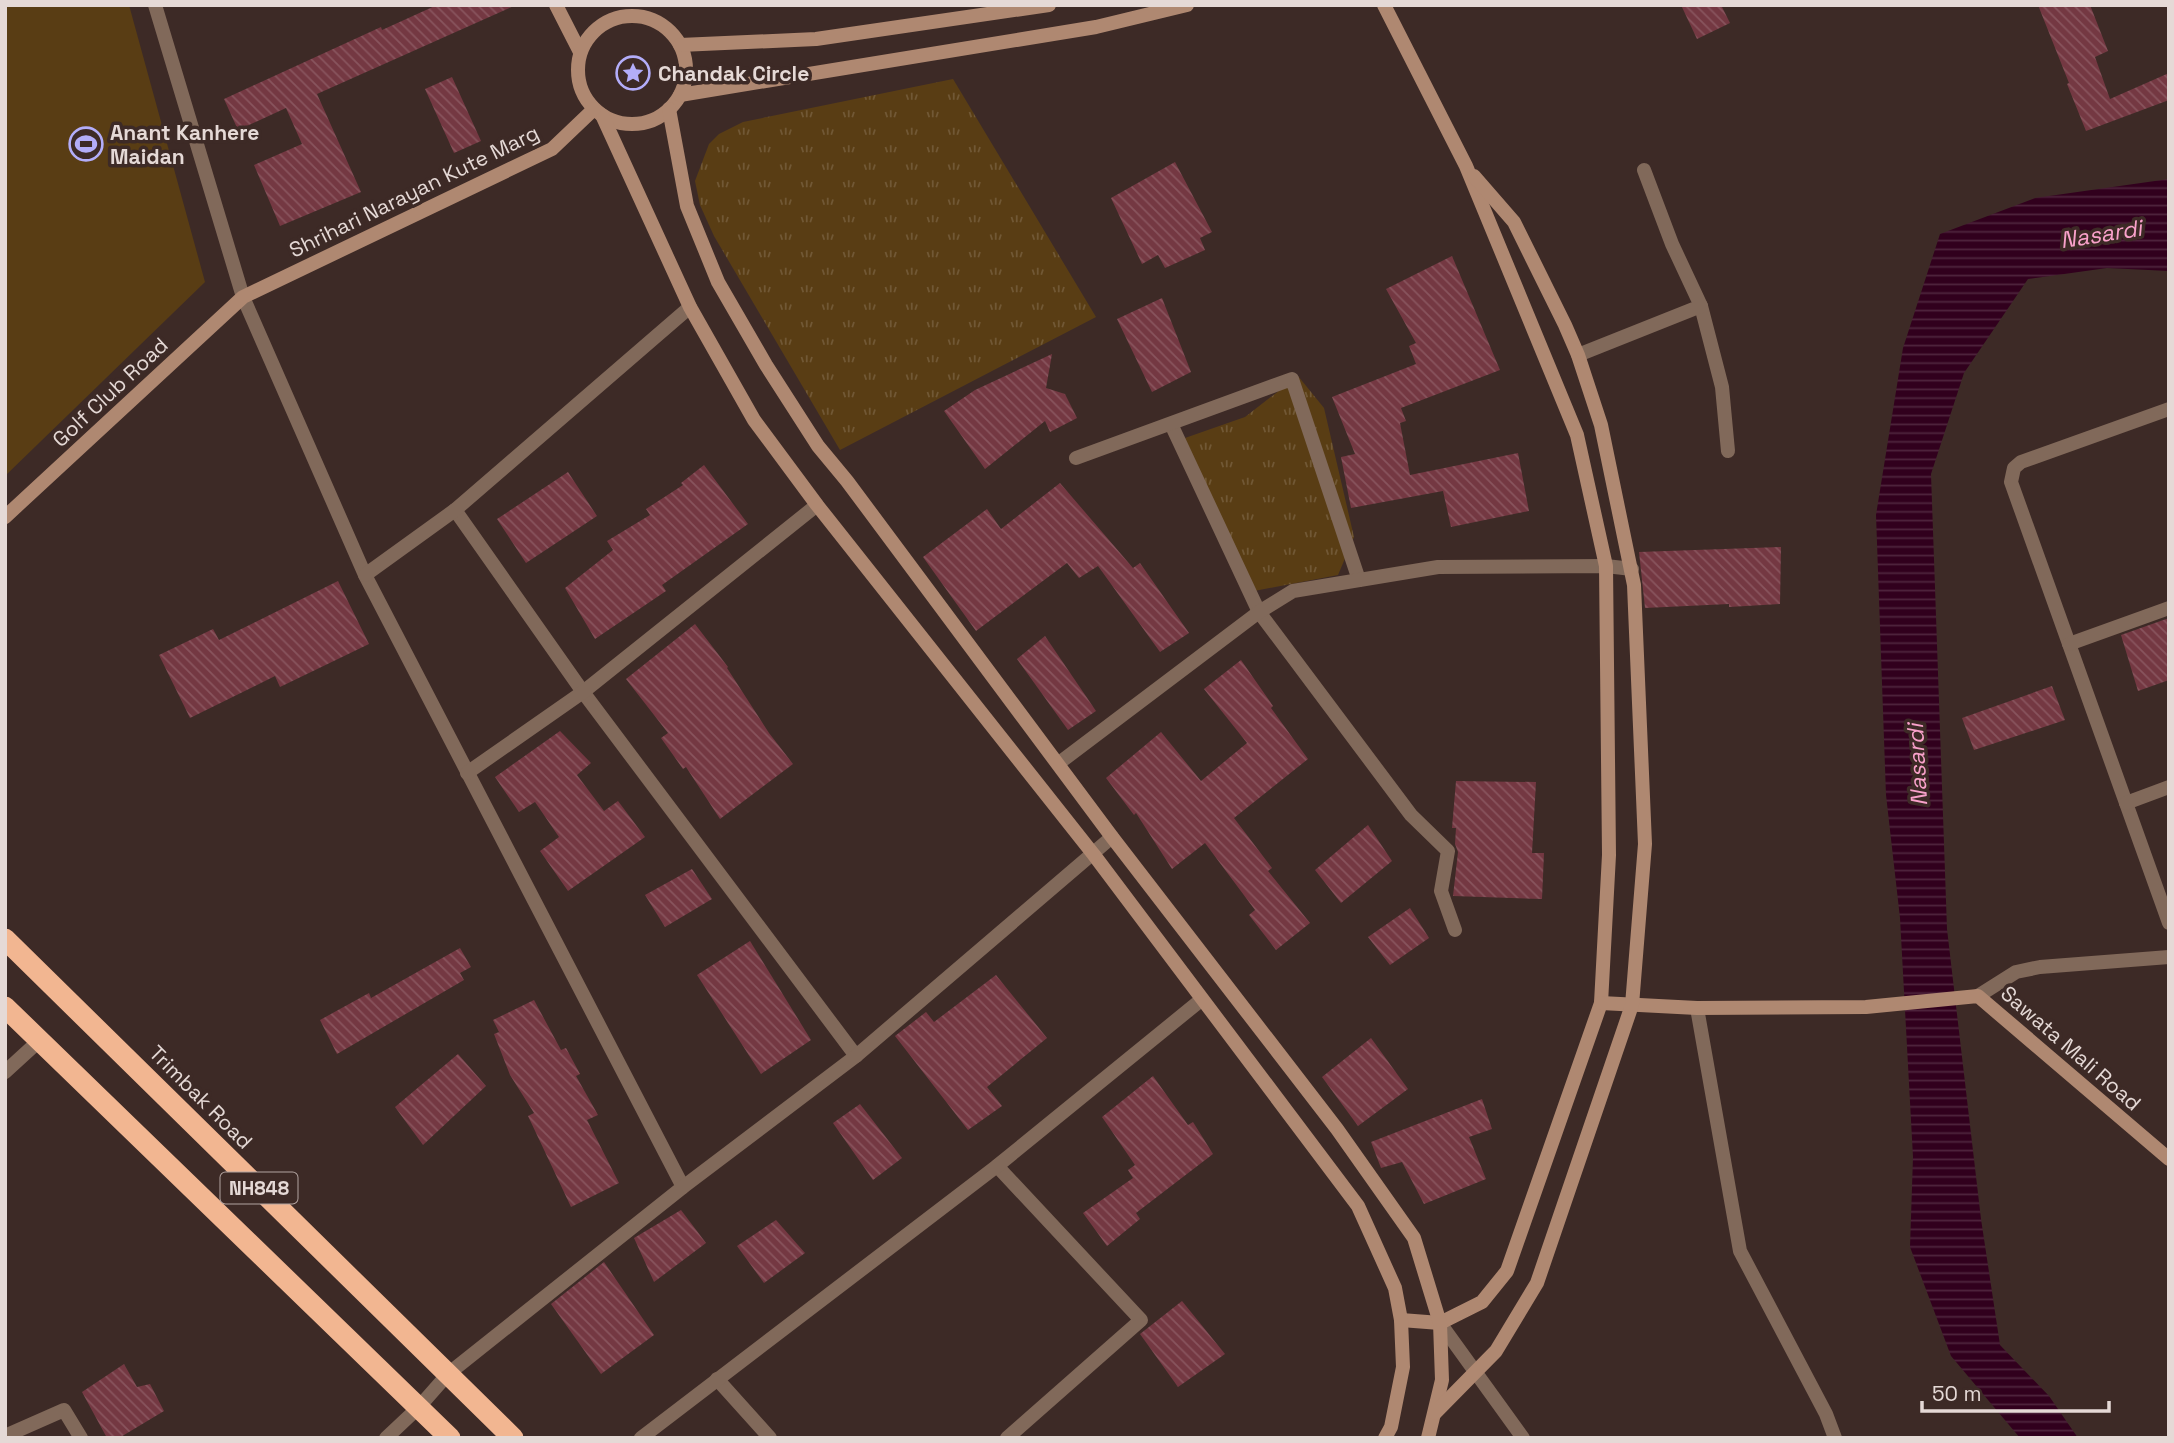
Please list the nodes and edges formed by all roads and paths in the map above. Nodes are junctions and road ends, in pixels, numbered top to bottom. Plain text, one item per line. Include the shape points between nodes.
1 (155, 5) edge
2 (556, 5) edge
3 (1049, 5) edge
4 (1187, 5) edge
5 (1384, 5) edge
6 (616, 11) edge
7 (647, 11) edge
8 (680, 45) junction
9 (580, 51) junction
10 (680, 95) junction
11 (670, 109) junction
12 (598, 112) junction
13 (1466, 166) junction
14 (1643, 170) dead end
15 (243, 298) junction
16 (1701, 306) junction
17 (690, 307) junction
18 (1578, 355) junction
19 (2169, 409) edge
20 (1171, 424) junction
21 (1728, 451) dead end
22 (1076, 458) dead end
23 (817, 505) junction
24 (455, 510) junction
25 (5, 517) edge
26 (1606, 566) junction
27 (1632, 569) junction
28 (365, 575) junction
29 (1359, 580) junction
30 (2169, 608) edge
31 (1259, 612) junction
32 (2069, 644) junction
33 (583, 692) junction
34 (1059, 763) junction
35 (467, 773) junction
36 (2169, 787) edge
37 (2126, 803) junction
38 (1112, 837) junction
39 (1094, 855) junction
40 (2169, 922) edge
41 (1455, 930) dead end
42 (5, 939) edge
43 (2169, 957) edge
44 (1978, 996) junction
45 (1201, 1000) junction
46 (1601, 1003) junction
47 (1632, 1005) junction
48 (5, 1007) edge
49 (1697, 1008) junction
50 (40, 1040) junction
51 (856, 1056) junction
52 (5, 1072) edge
53 (2169, 1159) edge
54 (997, 1166) junction
55 (682, 1187) junction
56 (1401, 1320) junction
57 (1440, 1322) junction
58 (1477, 1372) junction
59 (448, 1374) junction
60 (717, 1380) junction
61 (419, 1408) junction
62 (1434, 1414) junction
63 (5, 1436) edge
64 (81, 1438) edge
65 (386, 1438) edge
66 (450, 1438) edge
67 (513, 1438) edge
68 (641, 1438) edge
69 (770, 1438) edge
70 (1007, 1438) edge
71 (1385, 1438) edge
72 (1428, 1438) edge
73 (1523, 1438) edge
74 (1835, 1438) edge

1 - 15 street
2 - 9 main road
3 - 8 main road via 816,39
4 - 10 main road via 1096,27
5 - 13 main road
6 - 7 main road
6 - 9 main road
7 - 8 main road
8 - 10 main road via 686,77
9 - 12 main road via 579,82
10 - 11 main road
11 - 12 main road via 637,124 618,122
11 - 34 main road via 687,206 718,282 766,365 818,446
12 - 15 main road, Shrihari Narayan Kute Marg via 552,149
12 - 17 main road
13 - 18 main road via 1514,222
13 - 26 main road via 1577,435
14 - 16 street
15 - 25 main road, Golf Club Road
15 - 28 street
16 - 18 street
16 - 21 street via 1723,387
17 - 23 main road via 754,420
17 - 24 street
18 - 27 main road via 1601,425
19 - 32 street via 2014,468 2011,482
20 - 22 street
20 - 29 street via 1293,379
20 - 31 street
23 - 33 street
23 - 39 main road
24 - 28 street
24 - 33 street
26 - 27 street
26 - 29 street via 1438,567
26 - 46 main road via 1609,841
27 - 47 main road via 1645,844
28 - 35 street
29 - 31 street via 1293,591
30 - 32 street
31 - 34 street
31 - 41 street via 1411,815 1448,851 1441,891
32 - 37 street
33 - 35 street
33 - 51 street
34 - 38 main road
35 - 55 street
36 - 37 street
37 - 40 street
38 - 39 street
38 - 57 main road via 1414,1238
39 - 45 main road
39 - 51 street
42 - 59 highway, Trimbak Road / NH848
43 - 44 street via 2040,967 2016,972
44 - 49 main road via 1866,1007
44 - 53 main road, Sawata Mali Road
45 - 54 street
45 - 56 main road via 1358,1206 1395,1288
46 - 47 main road
46 - 57 main road via 1507,1271 1482,1302
47 - 49 main road
47 - 58 main road via 1537,1283 1496,1351
48 - 50 highway, NH848
49 - 74 street via 1740,1251
50 - 52 street
50 - 61 highway, NH848
51 - 55 street
54 - 60 street
54 - 70 street via 1141,1320
55 - 59 street
56 - 57 main road
56 - 71 main road via 1403,1367
57 - 58 street
57 - 62 main road via 1442,1380
58 - 62 main road
58 - 73 street
59 - 61 street
59 - 67 highway, Trimbak Road / NH848
60 - 68 street
60 - 69 street
61 - 65 street
61 - 66 highway, NH848
62 - 72 main road
63 - 64 street via 64,1410

